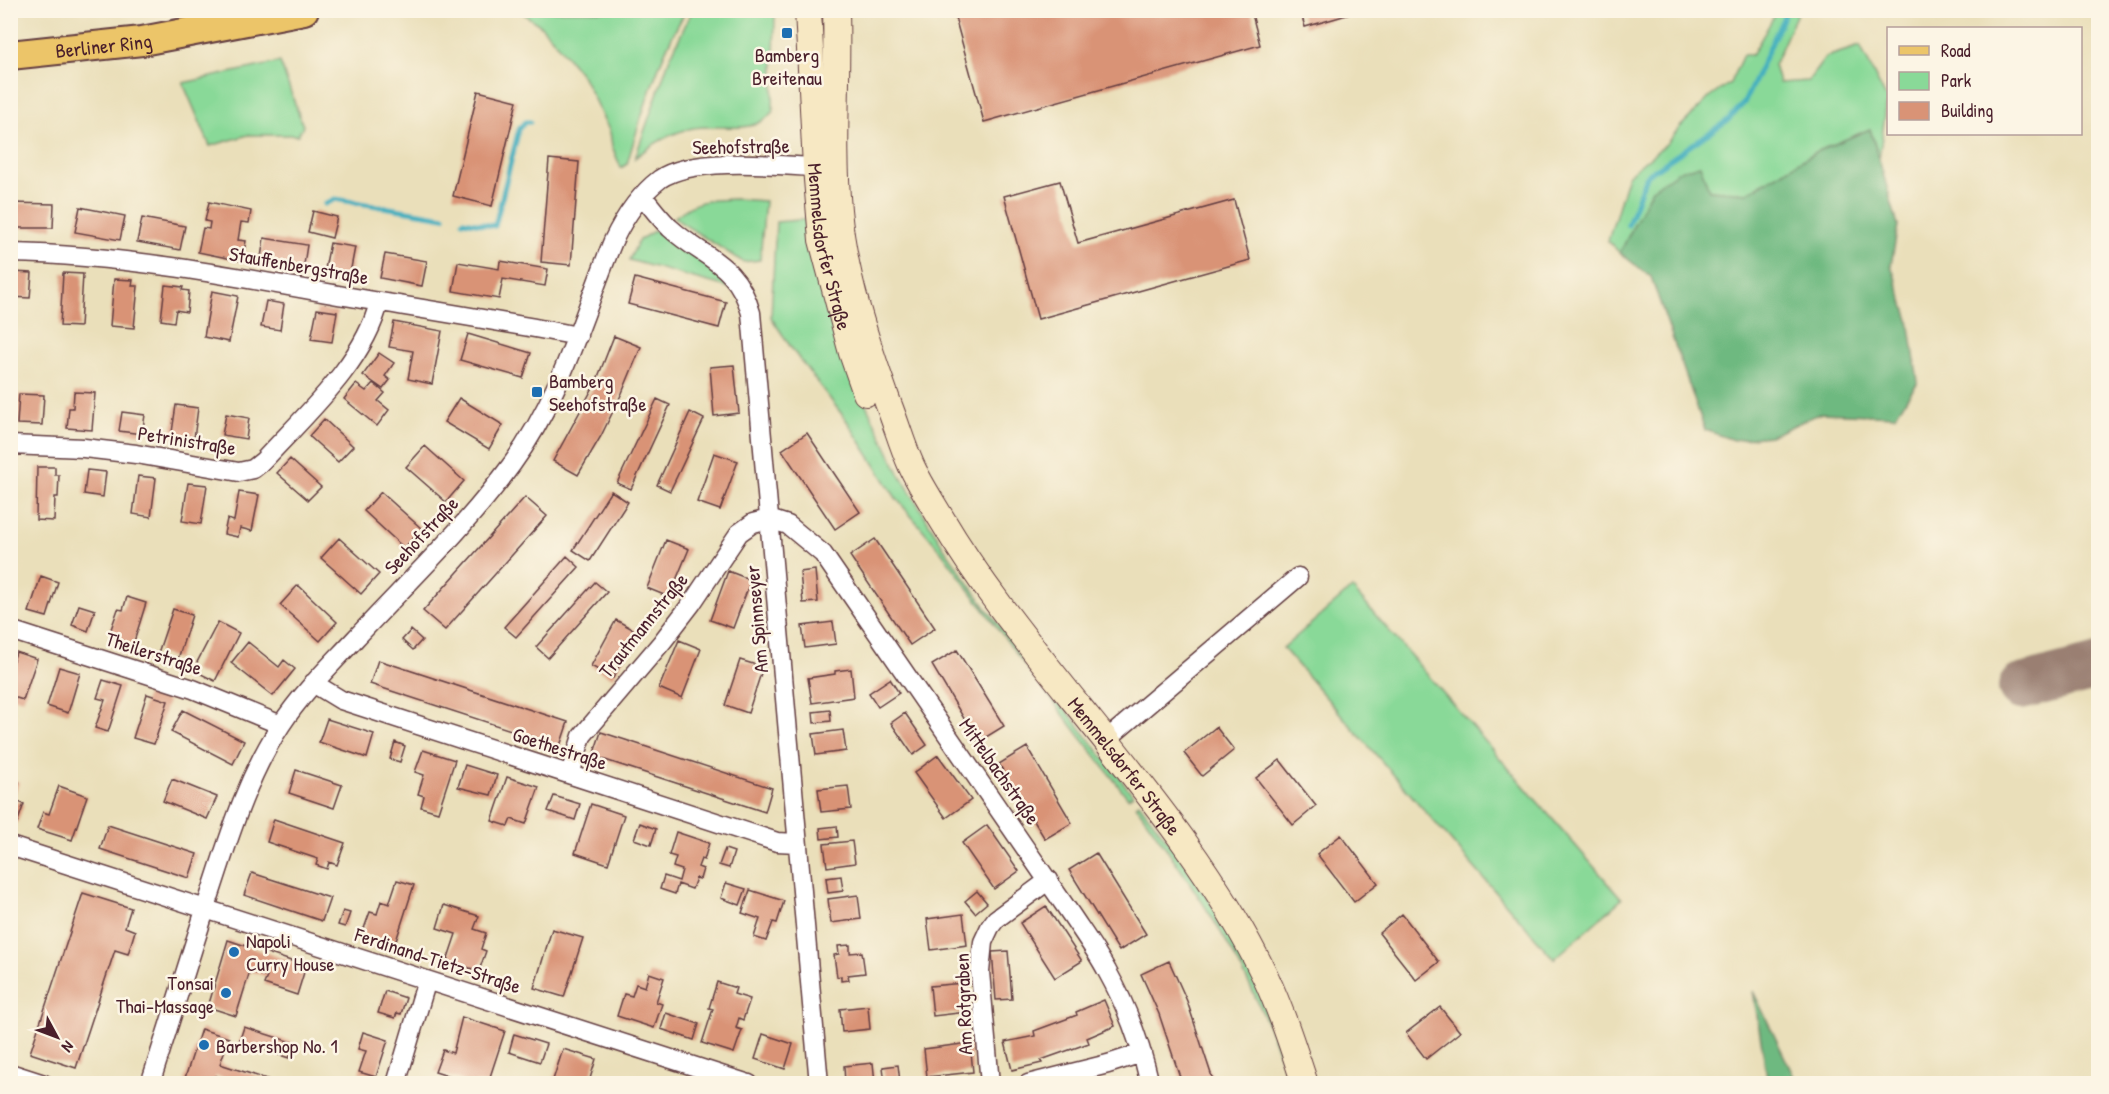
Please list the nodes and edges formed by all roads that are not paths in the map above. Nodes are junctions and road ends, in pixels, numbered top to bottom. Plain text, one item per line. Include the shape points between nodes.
1 (215, 10) edge
2 (304, 10) edge
3 (808, 10) edge
4 (836, 10) edge
5 (10, 38) edge
6 (10, 56) edge
7 (826, 168) junction
8 (643, 196) junction
9 (10, 253) edge
10 (379, 302) junction
11 (578, 336) junction
12 (10, 445) edge
13 (769, 519) junction
14 (1298, 577) dead end
15 (10, 630) edge
16 (313, 683) junction
17 (281, 725) junction
18 (1106, 740) junction
19 (570, 774) junction
20 (797, 843) junction
21 (10, 846) edge
22 (1049, 880) junction
23 (206, 909) junction
24 (427, 980) junction
25 (1142, 1053) junction
26 (10, 1073) edge
27 (44, 1083) edge
28 (150, 1083) edge
29 (396, 1083) edge
30 (749, 1083) edge
31 (819, 1083) edge
32 (990, 1083) edge
33 (1028, 1083) edge
34 (1150, 1083) edge
35 (1305, 1083) edge

1 - 5 main road, Berliner Ring via 122,27
2 - 6 main road, Berliner Ring via 142,41
3 - 7 main road, Memmelsdorfer Straße
4 - 7 main road, Memmelsdorfer Straße
7 - 8 street, Seehofstraße via 691,168 660,179
7 - 18 main road, Memmelsdorfer Straße via 873,359 912,467 959,548 1000,608
8 - 11 street, Seehofstraße via 622,223
8 - 13 street, Am Spinnseyer via 671,228 724,267 746,295 751,313
9 - 10 street, Stauffenbergstraße via 132,261
10 - 11 street, Stauffenbergstraße
10 - 12 street, Petrinistraße via 375,320 350,361 253,469 239,472 105,451
11 - 16 street, Seehofstraße via 553,395 512,465 446,543
13 - 19 street, Trautmannstraße via 753,523 739,533 692,603 582,736
13 - 20 street, Am Spinnseyer
13 - 22 street, Mittelbachstraße via 788,525 824,554
14 - 18 street
15 - 17 street, Theilerstraße via 193,689
16 - 17 street, Seehofstraße
16 - 19 street, Goethestraße via 341,700
17 - 23 street, Seehofstraße via 247,791
18 - 35 main road, Memmelsdorfer Straße via 1185,843 1244,934 1266,978
19 - 20 street, Goethestraße via 777,842
20 - 31 street, Am Spinnseyer
21 - 23 street, Ferdinand-Tietz-Straße
22 - 25 street, Mittelbachstraße via 1107,970
22 - 32 street, Am Rotgraben via 996,919 983,942 980,972
23 - 24 street, Ferdinand-Tietz-Straße
23 - 28 street, Seehofstraße
24 - 29 street
24 - 30 street, Ferdinand-Tietz-Straße
25 - 33 street
25 - 34 street, Mittelbachstraße
26 - 27 street

